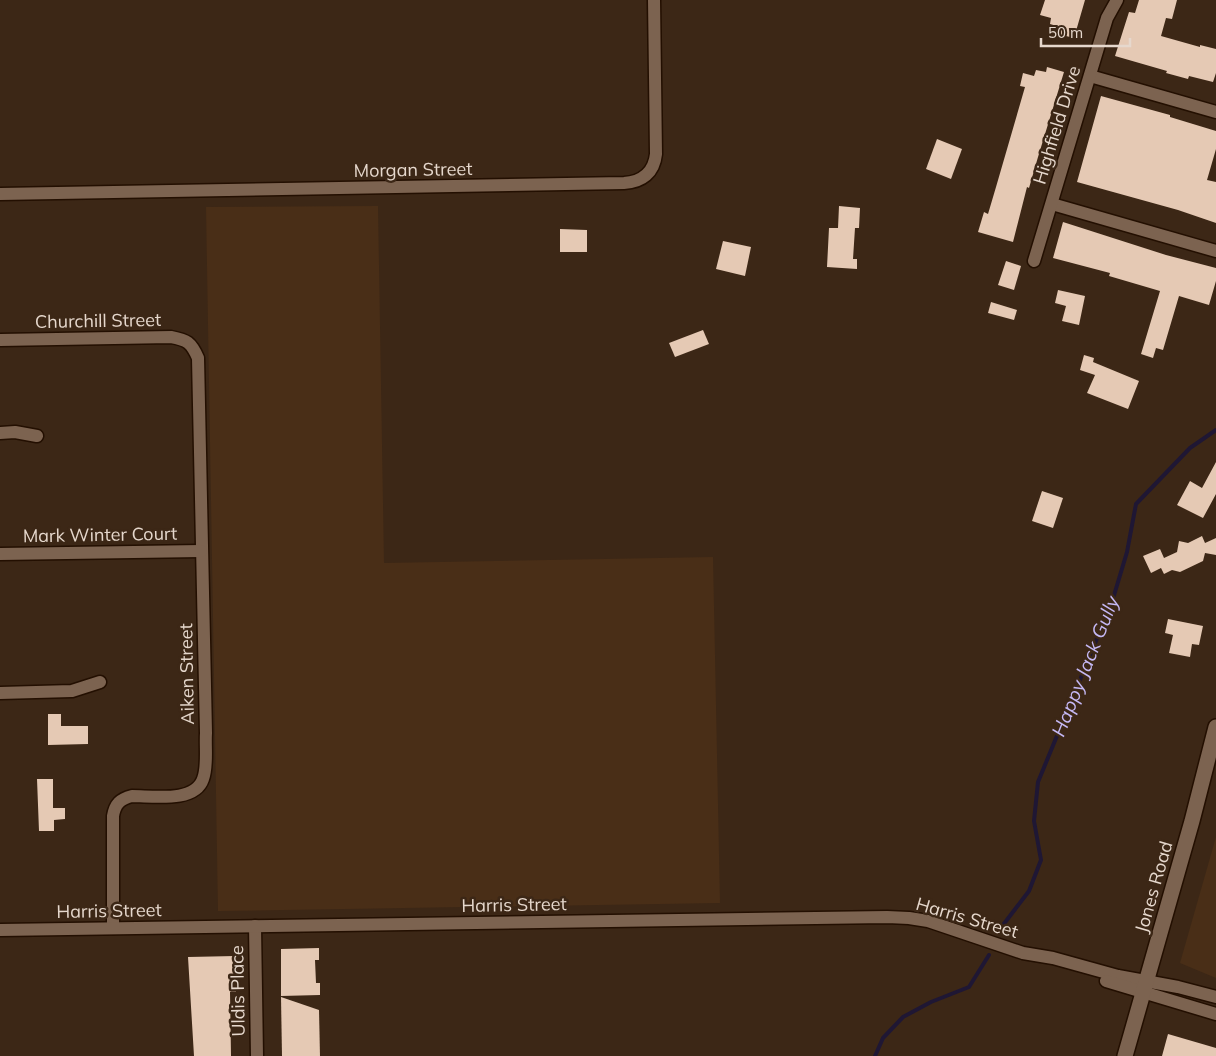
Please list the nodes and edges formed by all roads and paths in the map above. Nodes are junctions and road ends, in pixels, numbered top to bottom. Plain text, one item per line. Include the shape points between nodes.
1 (654, 0) edge
2 (1117, 0) edge
3 (1090, 76) junction
4 (1216, 112) edge
5 (0, 194) edge
6 (1052, 204) junction
7 (1216, 251) edge
8 (1034, 260) dead end
9 (0, 340) edge
10 (193, 347) joint
11 (0, 432) edge
12 (37, 436) dead end
13 (202, 551) junction
14 (0, 554) edge
15 (100, 682) dead end
16 (0, 693) edge
17 (1216, 727) edge
18 (255, 926) junction
19 (113, 928) junction
20 (0, 930) edge
21 (1145, 987) junction
22 (1216, 998) edge
23 (1216, 1014) edge
24 (257, 1056) edge
25 (1125, 1056) edge

1 - 5 street, Morgan Street via 656,154 652,170 636,181 624,184
2 - 3 street, Highfield Drive via 1107,18
3 - 4 street
3 - 6 street, Highfield Drive
6 - 7 street
6 - 8 street, Highfield Drive
9 - 10 street, Churchill Street via 171,337 185,340
10 - 13 street, Aiken Street via 198,358
11 - 12 street
13 - 14 street, Mark Winter Court
13 - 19 street, Aiken Street via 204,778 200,786 188,794 132,796 118,802 114,808
15 - 16 street via 72,691
17 - 21 street, Jones Road
18 - 19 street, Harris Street
18 - 21 street, Harris Street via 887,917 928,921 1023,953 1118,976
18 - 24 street, Uldis Place
19 - 20 street, Harris Street
21 - 22 street via 1178,987
21 - 23 street
21 - 25 street, Jones Road

